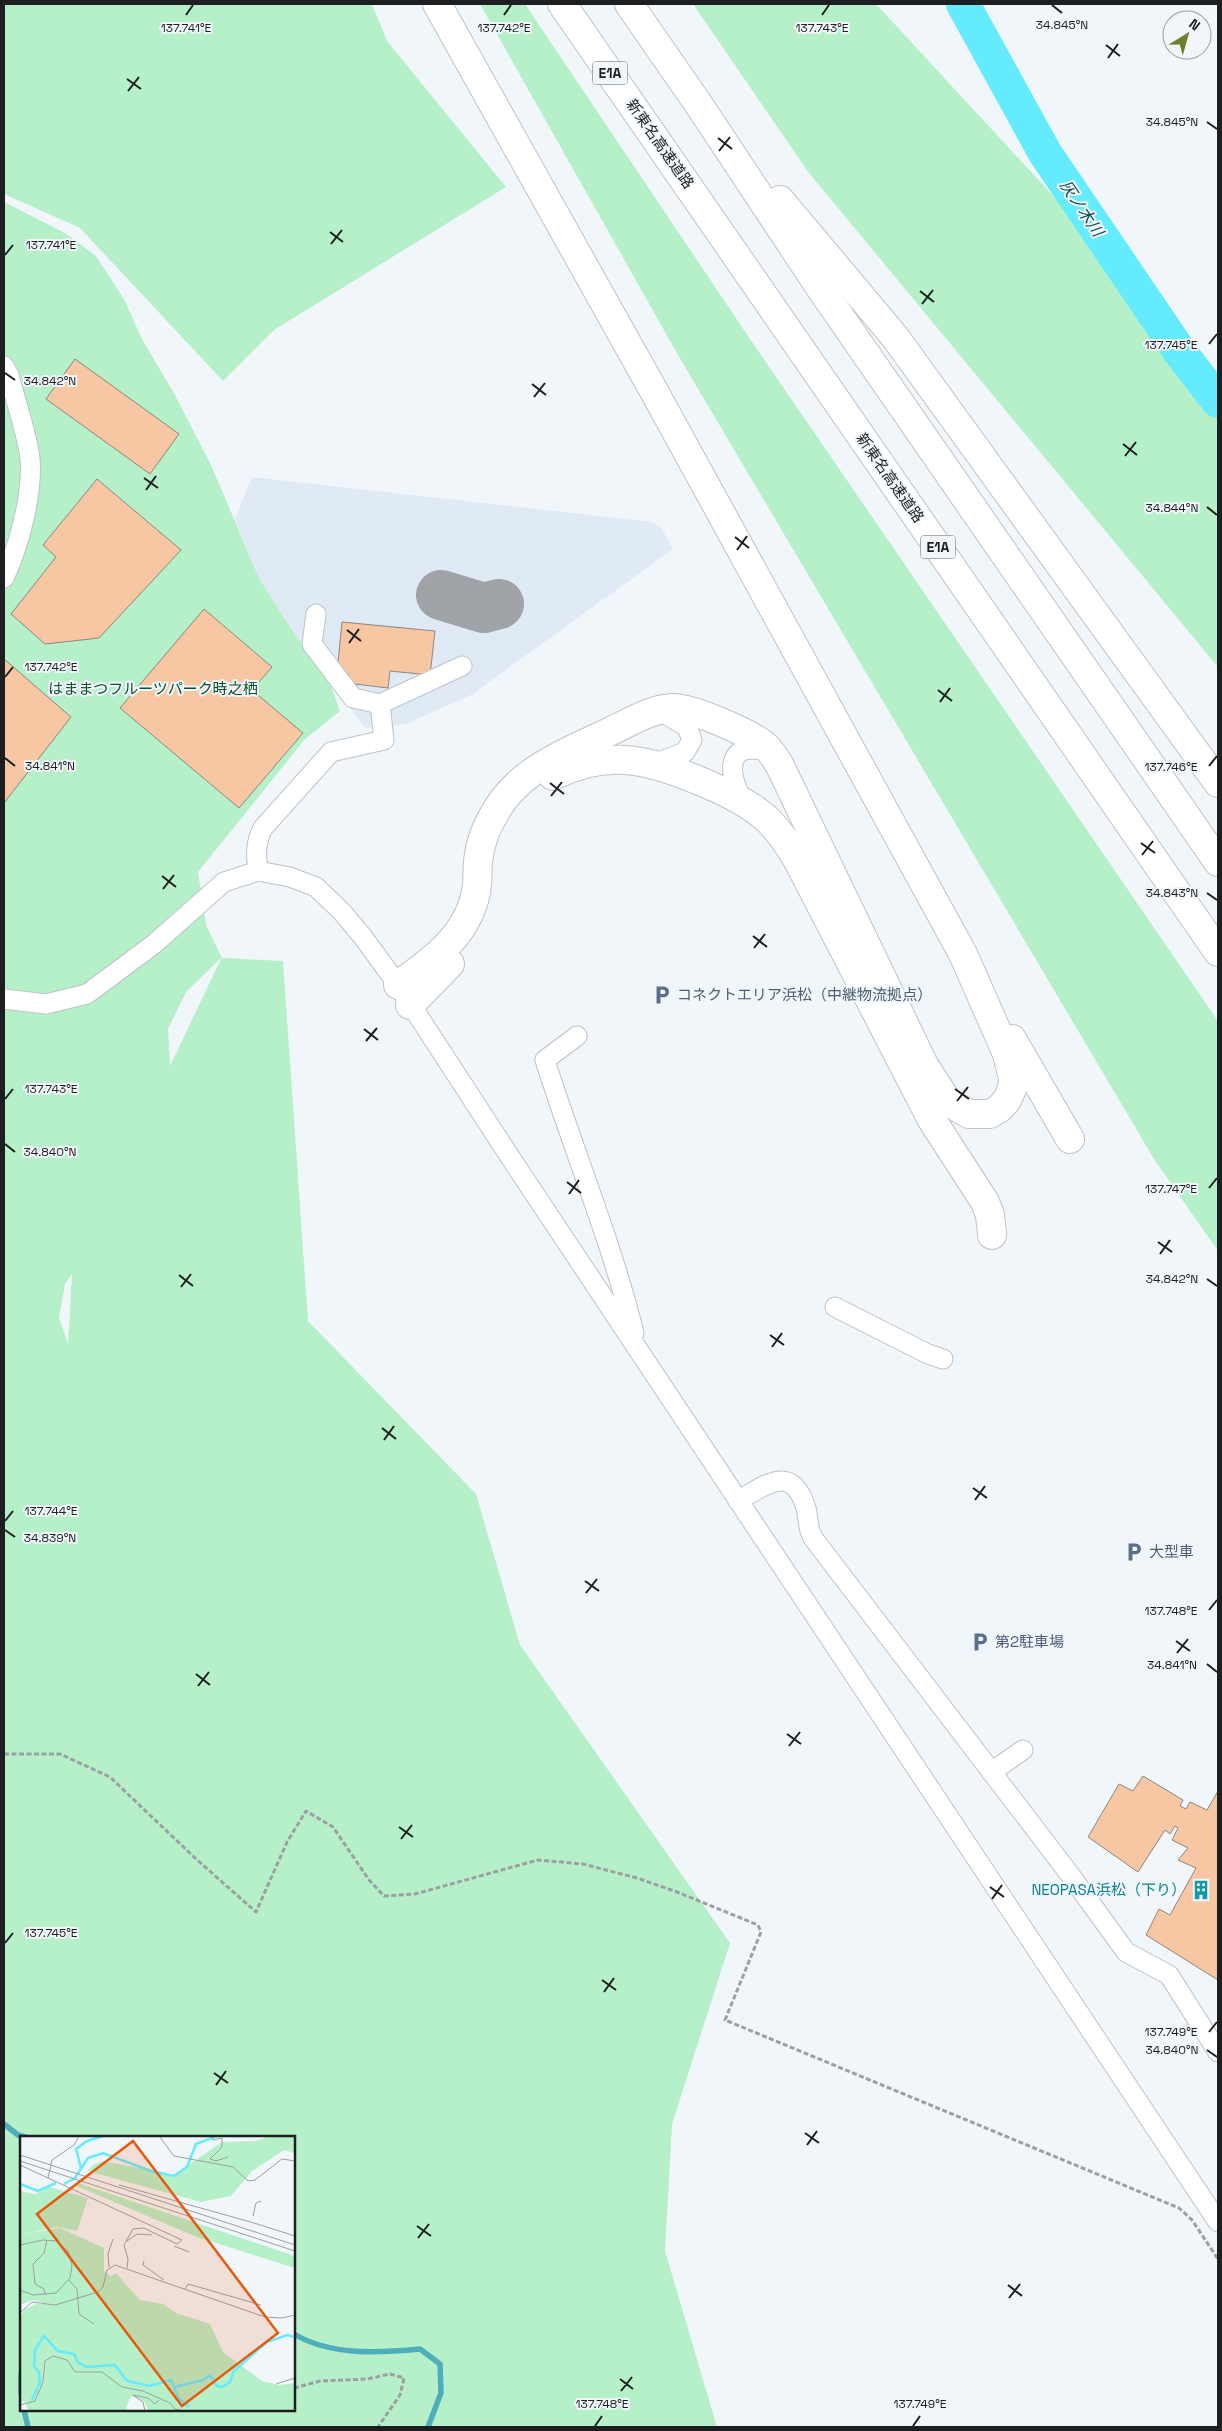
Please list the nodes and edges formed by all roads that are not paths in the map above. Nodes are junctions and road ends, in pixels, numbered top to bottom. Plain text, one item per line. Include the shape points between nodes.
1 (437, 4) edge
2 (562, 4) edge
3 (629, 4) edge
4 (697, 102) junction
5 (4, 366) edge
6 (4, 578) edge
7 (316, 614) dead end
8 (462, 666) dead end
9 (380, 704) junction
10 (659, 711) junction
11 (772, 753) junction
12 (656, 763) junction
13 (1218, 783) edge
14 (745, 803) junction
15 (1218, 862) edge
16 (258, 871) junction
17 (1218, 952) edge
18 (963, 954) junction
19 (404, 995) junction
20 (4, 999) edge
21 (577, 1036) dead end
22 (1070, 1139) dead end
23 (992, 1234) dead end
24 (835, 1306) dead end
25 (637, 1346) junction
26 (943, 1359) dead end
27 (738, 1501) junction
28 (1023, 1750) dead end
29 (991, 1772) junction
30 (1218, 2052) edge
31 (1218, 2222) edge

1 - 18 highway
2 - 17 highway, 新東名高速道路 / E1A
3 - 4 highway
4 - 13 highway via 895,337
4 - 15 highway via 828,300
5 - 6 street via 30,458 23,516
7 - 9 street via 312,644 353,698
8 - 9 street
9 - 16 street via 384,740 331,752 263,828 257,838
10 - 11 highway via 671,708 697,713 749,736
10 - 12 street via 681,722 691,733 692,740 685,752
10 - 19 highway via 554,758 516,785 486,829 480,846 476,893 465,922
11 - 14 street via 750,749 736,757 731,773
11 - 18 highway via 932,1080 948,1102 969,1114 980,1116 990,1114 1007,1100 1013,1078 1007,1054
12 - 14 highway
12 - 19 highway via 623,759 589,763 555,774 529,792 500,834 489,897 478,928 455,959
14 - 23 highway via 778,831 797,859 932,1120 985,1202
16 - 19 street via 290,877 316,887 363,937
16 - 20 street via 224,882 154,944 87,994 46,1004
18 - 22 highway
19 - 25 street
21 - 25 street via 545,1060 622,1286
24 - 26 street
25 - 27 street
27 - 29 street via 772,1481 783,1480 793,1486 806,1509 808,1530
27 - 31 street
28 - 29 street
29 - 30 street via 1126,1952 1169,1975

